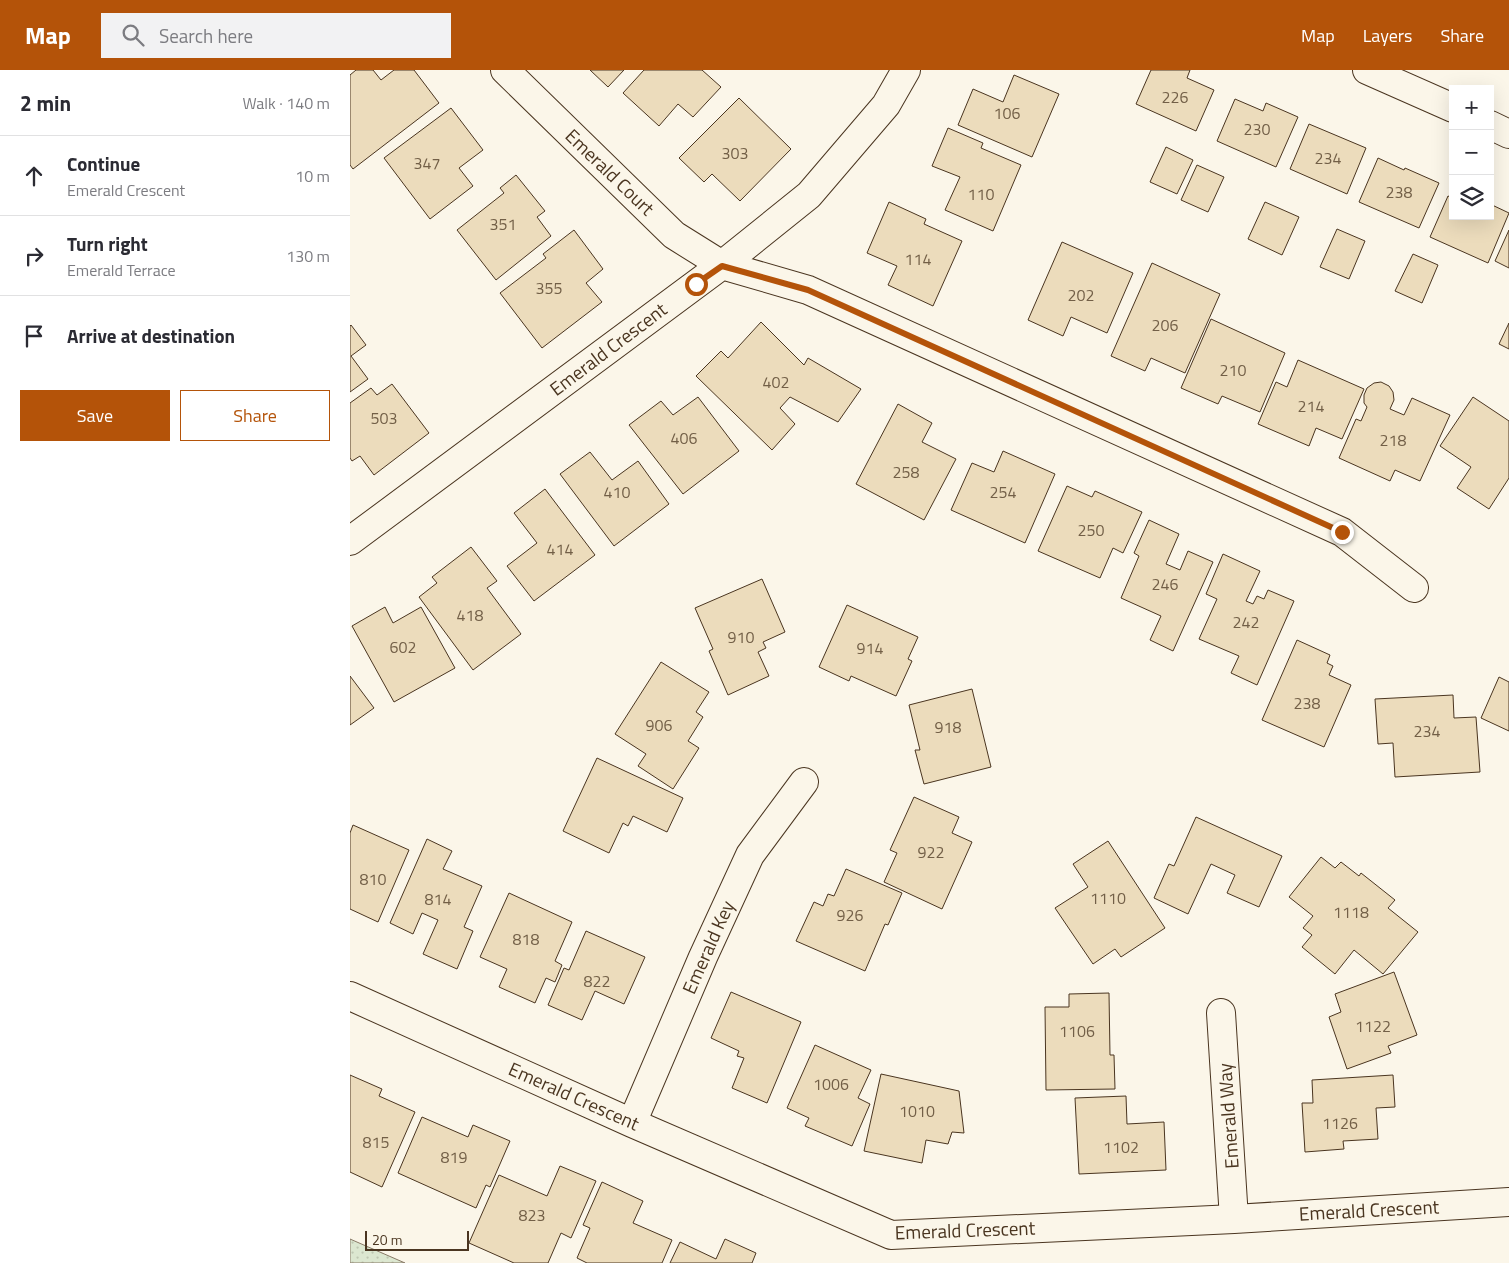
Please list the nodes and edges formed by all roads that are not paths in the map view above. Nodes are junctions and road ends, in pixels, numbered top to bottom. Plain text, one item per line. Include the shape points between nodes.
1 (504, 70) edge
2 (906, 70) edge
3 (1367, 70) edge
4 (1449, 106) edge
5 (1494, 127) edge
6 (1509, 134) edge
7 (722, 266) junction
8 (350, 541) edge
9 (1414, 588) dead end
10 (804, 782) dead end
11 (350, 996) edge
12 (1221, 1014) dead end
13 (632, 1123) junction
14 (1509, 1202) edge
15 (1234, 1219) junction

1 - 7 street, Emerald Court via 674,235
2 - 7 street, Emerald Crescent via 886,105 809,195
3 - 4 street
5 - 6 street
7 - 8 street, Emerald Crescent
7 - 9 street, Emerald Court via 808,290 1342,532
10 - 13 street, Emerald Key via 750,855
11 - 13 street, Emerald Crescent
12 - 15 street, Emerald Way
13 - 15 street, Emerald Crescent via 891,1235
14 - 15 street, Emerald Crescent

